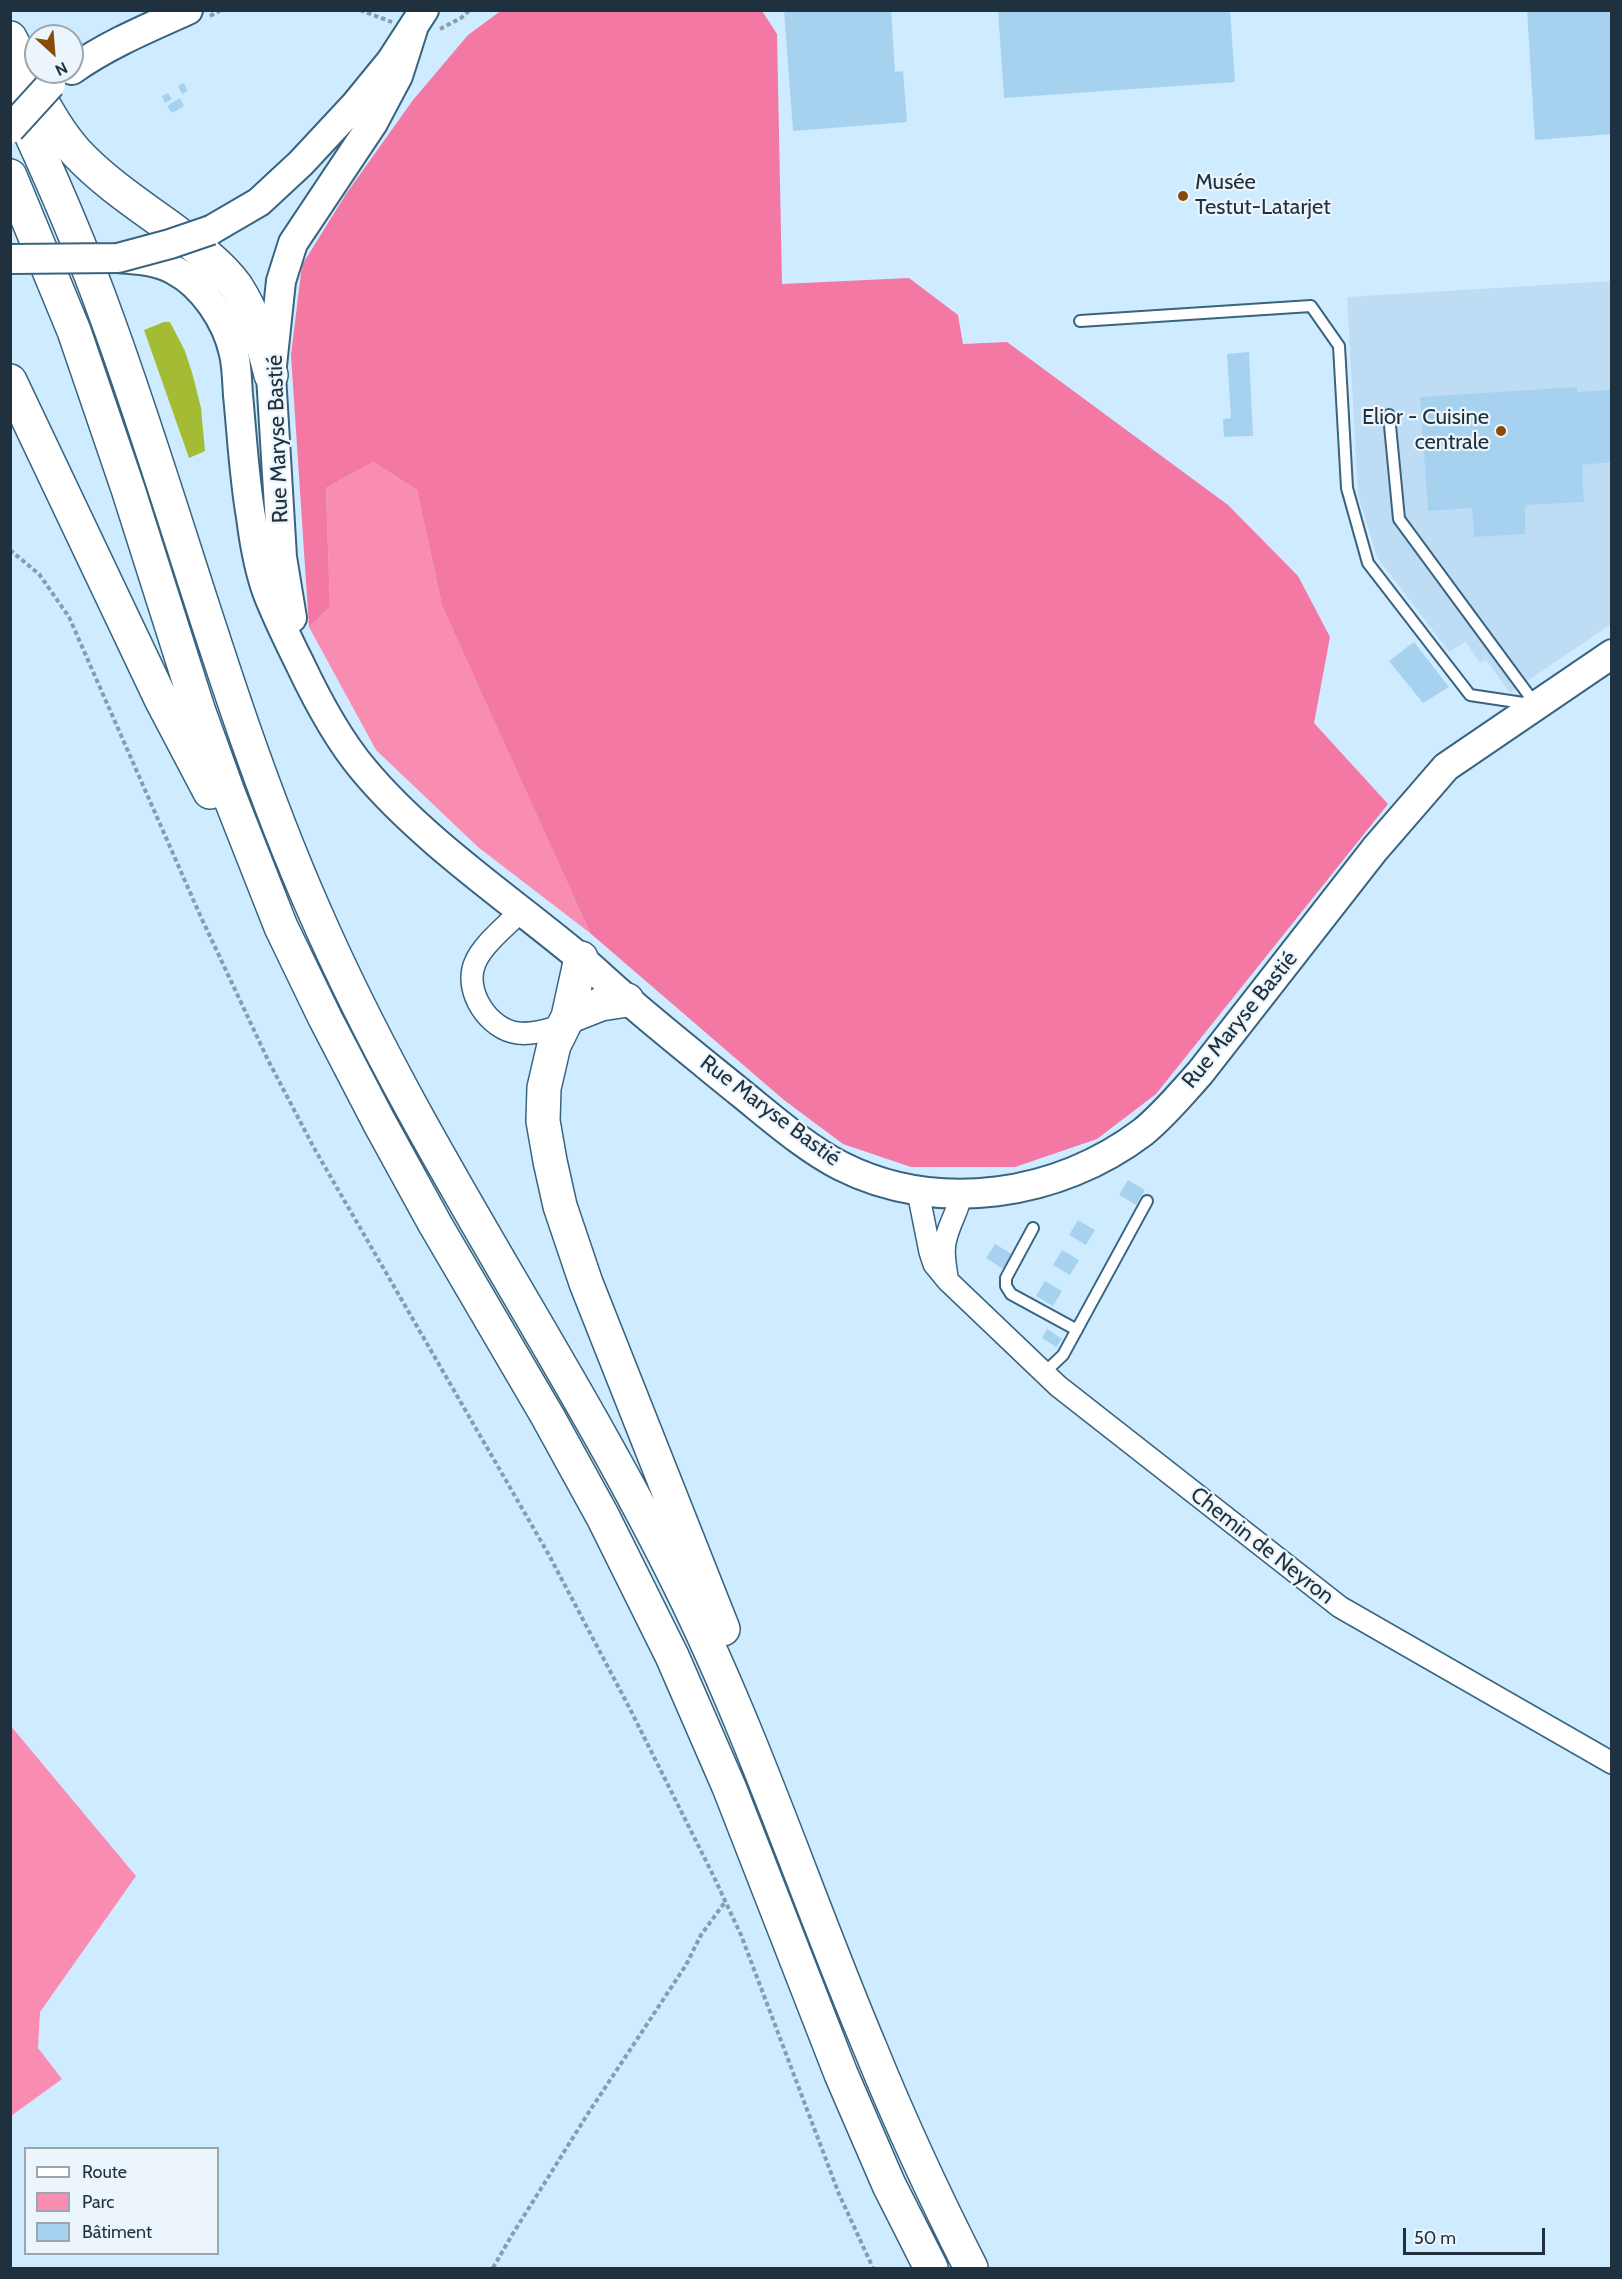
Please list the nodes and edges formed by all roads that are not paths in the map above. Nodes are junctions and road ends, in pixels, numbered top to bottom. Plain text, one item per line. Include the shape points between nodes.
1 (188, 10) edge
2 (419, 20) edge
3 (10, 38) edge
4 (84, 61) edge
5 (55, 84) edge
6 (10, 89) edge
7 (10, 129) edge
8 (10, 176) edge
9 (118, 258) junction
10 (10, 259) edge
11 (1080, 321) dead end
12 (271, 375) junction
13 (10, 381) edge
14 (1389, 415) dead end
15 (1611, 654) edge
16 (301, 666) junction
17 (1536, 705) junction
18 (521, 911) junction
19 (281, 927) junction
20 (581, 958) junction
21 (627, 999) junction
22 (566, 1021) junction
23 (922, 1190) junction
24 (961, 1194) junction
25 (1147, 1201) dead end
26 (1034, 1228) dead end
27 (948, 1281) junction
28 (1077, 1330) junction
29 (1051, 1379) junction
30 (1611, 1762) edge
31 (784, 1830) junction
32 (931, 2268) edge
33 (971, 2268) edge

1 - 4 main road
2 - 9 main road, bridge via 355,105 301,164 258,202 211,230
2 - 12 main road, Rue Maryse Bastié via 398,76 373,123 293,243 281,280
3 - 12 highway via 51,117 75,151 110,184 199,248 235,285 255,322
5 - 7 main road, bridge
6 - 31 highway via 67,211 109,322 256,763 315,913 358,1004 464,1203 646,1518 719,1669
8 - 19 highway via 74,331 195,699
9 - 10 main road, bridge
9 - 16 main road, Rue Maryse Bastié via 152,261 171,268 191,281 223,322 234,353 250,517 267,593
11 - 17 lane via 1311,306 1340,346 1347,488 1368,563 1470,694
12 - 16 main road, Rue Maryse Bastié via 282,557
13 - 19 highway via 161,699
14 - 17 lane via 1399,519
15 - 17 main road, Rue Maryse Bastié
16 - 18 main road, Rue Maryse Bastié via 340,738 380,789
17 - 24 main road, Rue Maryse Bastié via 1446,767 1375,849 1200,1073 1146,1129 1118,1150 1061,1177 997,1193
18 - 20 main road, Rue Maryse Bastié
18 - 22 street via 474,964 472,987 480,1007 494,1023 517,1033 541,1031
19 - 32 highway via 379,1122 554,1427 672,1656 729,1787 841,2074
20 - 21 main road, Rue Maryse Bastié
20 - 22 highway
21 - 22 highway via 601,1004
21 - 23 main road, Rue Maryse Bastié via 764,1112 838,1165 885,1183
22 - 31 highway via 548,1066 543,1104 545,1140 560,1206 607,1337 790,1800
23 - 24 main road, Rue Maryse Bastié
23 - 27 street, Chemin de Neyron via 920,1202 932,1258
24 - 27 street via 946,1237
25 - 28 lane
26 - 28 lane via 1006,1278 1006,1286 1011,1294
27 - 29 street, Chemin de Neyron
28 - 29 lane
29 - 30 street, Chemin de Neyron via 1340,1606
31 - 33 highway via 871,2051

